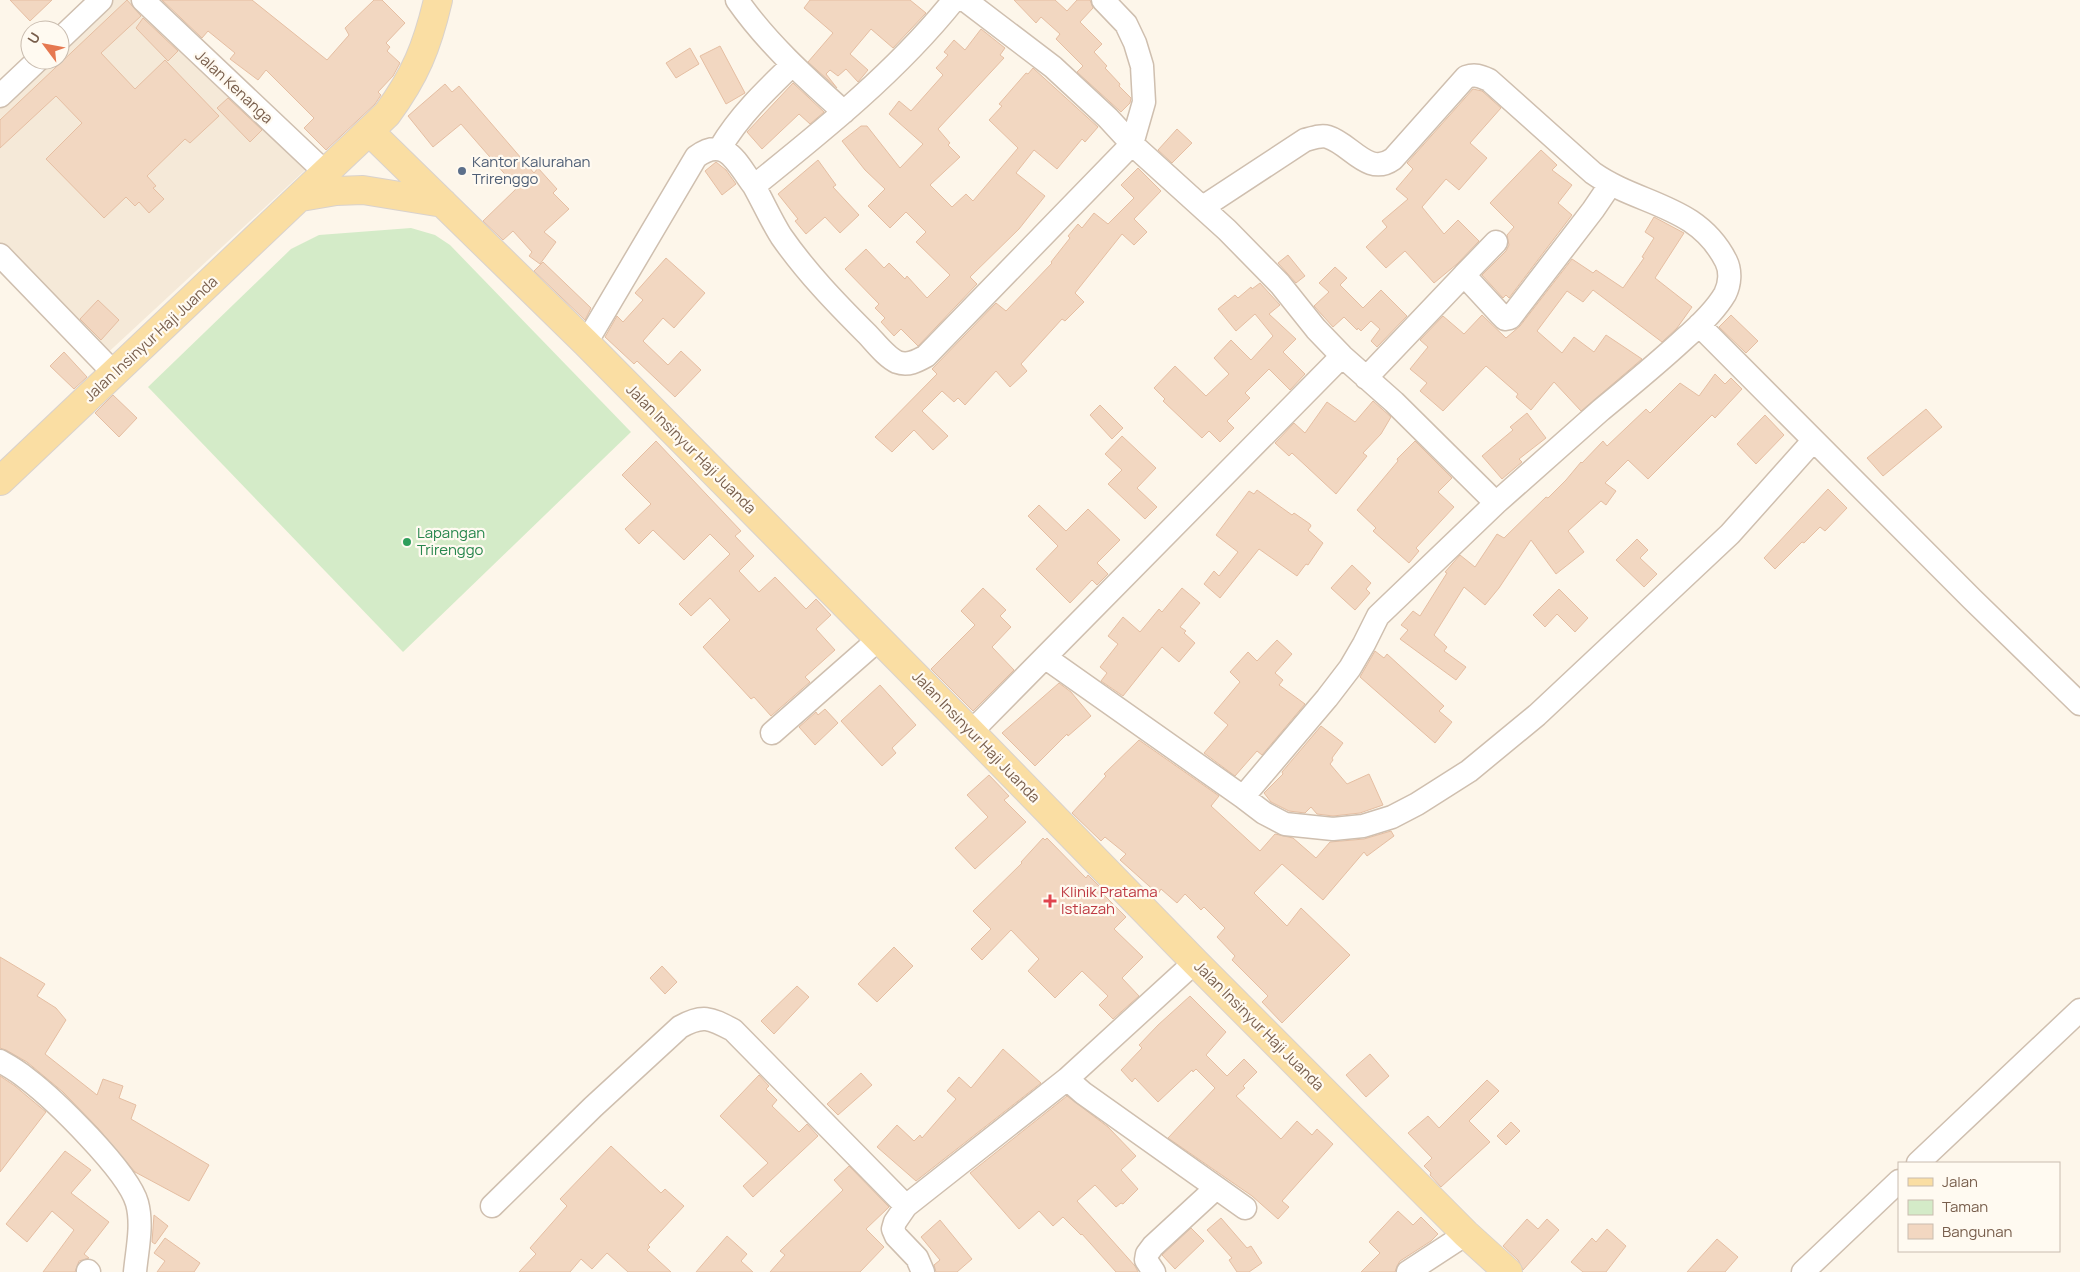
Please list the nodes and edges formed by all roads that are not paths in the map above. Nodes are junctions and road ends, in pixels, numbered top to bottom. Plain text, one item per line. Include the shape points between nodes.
1 (101, 0) edge
2 (438, 0) edge
3 (736, 0) edge
4 (954, 0) edge
5 (965, 0) edge
6 (1104, 0) edge
7 (146, 1) edge
8 (70, 29) edge
9 (792, 65) junction
10 (27, 70) edge
11 (0, 96) edge
12 (844, 112) junction
13 (369, 131) junction
14 (1132, 144) junction
15 (720, 148) junction
16 (326, 173) junction
17 (1610, 185) junction
18 (754, 186) junction
19 (301, 197) junction
20 (443, 203) junction
21 (1202, 207) junction
22 (1496, 242) dead end
23 (0, 256) edge
24 (1464, 275) junction
25 (1699, 325) junction
26 (586, 343) junction
27 (1342, 356) junction
28 (114, 373) junction
29 (1366, 378) junction
30 (1813, 441) junction
31 (0, 480) edge
32 (1496, 503) junction
33 (879, 638) junction
34 (1046, 658) junction
35 (2080, 704) edge
36 (971, 732) junction
37 (772, 733) dead end
38 (1243, 797) junction
39 (1195, 962) junction
40 (2080, 1010) edge
41 (0, 1061) edge
42 (1067, 1079) junction
43 (1919, 1162) edge
44 (1898, 1182) edge
45 (1216, 1188) junction
46 (492, 1206) dead end
47 (906, 1206) junction
48 (1244, 1208) dead end
49 (1466, 1234) junction
50 (135, 1272) edge
51 (923, 1272) edge
52 (1154, 1272) edge
53 (1408, 1272) edge
54 (1508, 1272) edge
55 (1803, 1272) edge

1 - 8 street
2 - 13 main road, Jalan Insinyur Haji Juanda via 430,31 410,80 387,114
3 - 9 street
4 - 12 street via 914,45
5 - 14 street via 1052,67
6 - 14 street via 1126,24 1142,66 1144,102
7 - 16 street, Jalan Kenanga
9 - 12 street
9 - 15 street via 746,111
10 - 11 street
12 - 18 street
13 - 16 main road, Jalan Insinyur Haji Juanda
13 - 20 main road, Jalan Insinyur Haji Juanda
14 - 18 street via 926,356 914,362 896,362 830,296 781,235
14 - 21 street
15 - 18 street via 731,156
15 - 26 street via 707,149 691,165
16 - 19 main road, Jalan Insinyur Haji Juanda
17 - 21 street via 1593,174 1489,80 1472,75 1466,77 1386,164 1369,164 1328,137 1305,140
17 - 24 street via 1510,318 1501,315
17 - 25 street via 1684,216 1708,237 1726,261 1729,283 1725,294
19 - 20 main road via 362,190
19 - 28 main road, Jalan Insinyur Haji Juanda
20 - 26 main road, Jalan Insinyur Haji Juanda
21 - 27 street via 1280,284
22 - 24 street
23 - 28 street
24 - 29 street
25 - 30 street
25 - 32 street
26 - 33 main road, Jalan Insinyur Haji Juanda
27 - 29 street
27 - 34 street
28 - 31 main road, Jalan Insinyur Haji Juanda
29 - 32 street
30 - 35 street
30 - 38 street via 1730,534 1537,715 1469,771 1417,804 1364,826 1333,829 1285,824
32 - 38 street via 1378,616 1350,668
33 - 36 main road, Jalan Insinyur Haji Juanda
33 - 37 street
34 - 36 street
34 - 38 street
36 - 39 main road, Jalan Insinyur Haji Juanda
39 - 42 street
39 - 49 main road, Jalan Insinyur Haji Juanda
40 - 43 street
41 - 50 street via 27,1078 77,1125 125,1181 134,1196 140,1220
42 - 45 street
42 - 47 street
44 - 55 street
45 - 48 street
45 - 52 street via 1147,1254 1146,1260
46 - 47 street via 680,1026 704,1017 733,1030
47 - 51 street via 893,1229
49 - 53 street
49 - 54 main road, Jalan Insinyur Haji Juanda

